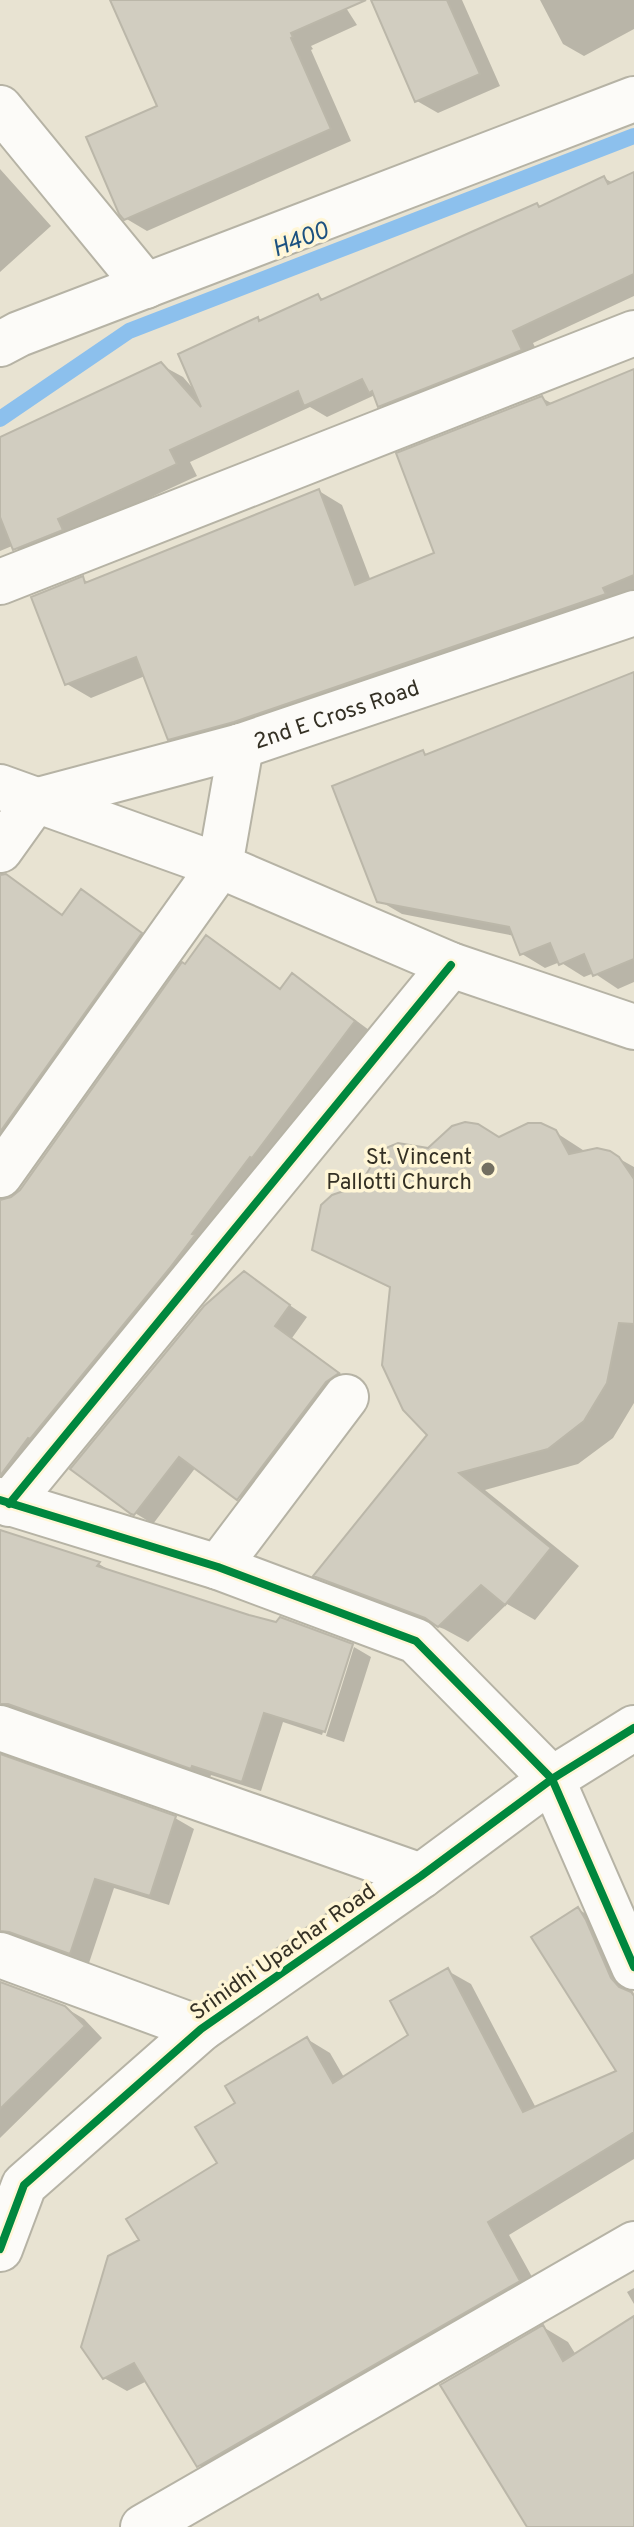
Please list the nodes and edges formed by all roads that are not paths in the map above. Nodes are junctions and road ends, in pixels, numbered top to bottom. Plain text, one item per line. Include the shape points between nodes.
1 (634, 99) edge
2 (0, 108) edge
3 (146, 286) junction
4 (634, 333) edge
5 (0, 344) edge
6 (0, 582) edge
7 (634, 613) edge
8 (241, 746) junction
9 (17, 794) edge
10 (0, 850) edge
11 (220, 866) junction
12 (451, 965) junction
13 (634, 1027) edge
14 (0, 1175) edge
15 (346, 1397) dead end
16 (5, 1502) edge
17 (218, 1567) junction
18 (0, 1728) edge
19 (634, 1728) edge
20 (552, 1779) junction
21 (421, 1876) junction
22 (0, 1955) edge
23 (634, 1967) edge
24 (201, 2029) junction
25 (12, 2181) edge
26 (634, 2244) edge
27 (0, 2249) edge
28 (143, 2527) edge

1 - 3 street
2 - 3 street
3 - 5 street
4 - 6 street
7 - 8 street, 2nd E Cross Road
8 - 9 street, 2nd E Cross Road
8 - 11 street
9 - 10 street
9 - 11 street
11 - 12 street
11 - 14 street
12 - 13 street
12 - 16 street
15 - 17 street
16 - 17 street
17 - 20 street via 416,1641
18 - 21 street
19 - 20 street, Srinidhi Upachar Road
20 - 21 street, Srinidhi Upachar Road
20 - 23 street
21 - 24 street, Srinidhi Upachar Road
22 - 24 street
24 - 25 street, Srinidhi Upachar Road
25 - 27 street, Srinidhi Upachar Road
26 - 28 street

